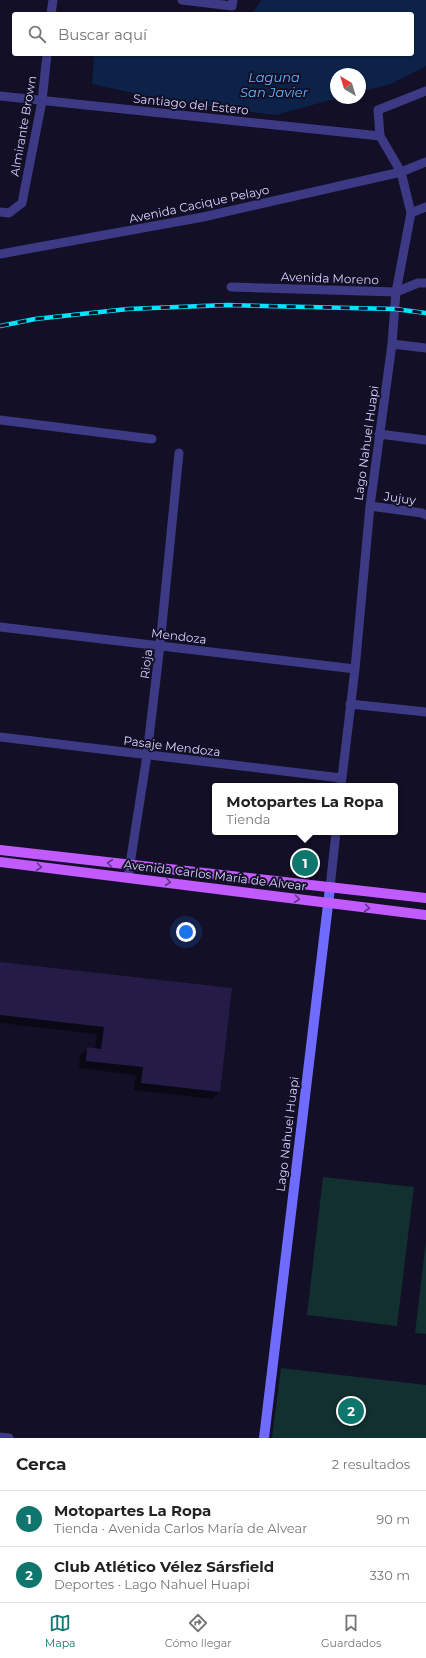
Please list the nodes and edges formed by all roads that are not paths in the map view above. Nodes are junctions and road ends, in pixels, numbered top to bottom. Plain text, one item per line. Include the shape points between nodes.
1 (53, 0) edge
2 (182, 0) edge
3 (232, 3) edge
4 (52, 12) edge
5 (47, 56) edge
6 (426, 91) edge
7 (0, 96) edge
8 (42, 101) junction
9 (380, 136) junction
10 (426, 162) edge
11 (402, 172) junction
12 (426, 207) edge
13 (0, 212) edge
14 (411, 213) junction
15 (0, 254) edge
16 (426, 284) edge
17 (231, 287) dead end
18 (396, 292) junction
19 (392, 344) junction
20 (426, 348) edge
21 (0, 420) edge
22 (379, 434) junction
23 (152, 439) dead end
24 (426, 440) edge
25 (179, 452) dead end
26 (370, 506) junction
27 (426, 515) edge
28 (0, 627) edge
29 (160, 645) junction
30 (355, 668) junction
31 (350, 704) junction
32 (426, 712) edge
33 (0, 737) edge
34 (147, 756) junction
35 (341, 782) edge
36 (336, 835) edge
37 (0, 850) edge
38 (0, 862) edge
39 (129, 865) junction
40 (128, 877) junction
41 (330, 888) junction
42 (426, 898) edge
43 (328, 903) junction
44 (426, 915) edge
45 (0, 1437) edge
46 (9, 1438) edge
47 (264, 1438) edge

1 - 4 street
2 - 3 street
5 - 8 street, Almirante Brown
6 - 9 street, Lago Nahuel Huapi via 378,110
7 - 8 street, Santiago del Estero
8 - 9 street, Santiago del Estero
8 - 13 street, Almirante Brown via 22,203 9,213
9 - 11 street, Lago Nahuel Huapi
10 - 11 street, Avenida Cacique Pelayo
11 - 14 street, Lago Nahuel Huapi
11 - 15 street, Avenida Cacique Pelayo via 203,217
12 - 14 street
14 - 18 street, Lago Nahuel Huapi
16 - 18 street, Avenida Moreno via 418,283
17 - 18 street, Avenida Moreno
18 - 19 street, Lago Nahuel Huapi
19 - 20 street
19 - 22 street, Lago Nahuel Huapi
21 - 23 street
22 - 24 street
22 - 26 street, Lago Nahuel Huapi
25 - 29 street, Rioja
26 - 27 street, Jujuy
26 - 30 street, Lago Nahuel Huapi
28 - 29 street, Mendoza
29 - 30 street, Mendoza
29 - 34 street, Rioja
30 - 31 street, Lago Nahuel Huapi
31 - 32 street
31 - 35 street, Lago Nahuel Huapi
33 - 34 street, Pasaje Mendoza
34 - 35 street, Pasaje Mendoza
34 - 39 street, Rioja
36 - 41 street, Lago Nahuel Huapi
39 -> 37 main road, Avenida Carlos María de Alvear
38 -> 40 main road, Avenida Carlos María de Alvear
39 - 40 street, Rioja
39 - 41 main road, Avenida Carlos María de Alvear
40 -> 43 main road, Avenida Carlos María de Alvear
41 - 42 main road, Avenida Carlos María de Alvear
41 - 43 main road, Lago Nahuel Huapi
43 -> 44 main road, Avenida Carlos María de Alvear
43 - 47 main road, Lago Nahuel Huapi
45 - 46 street

